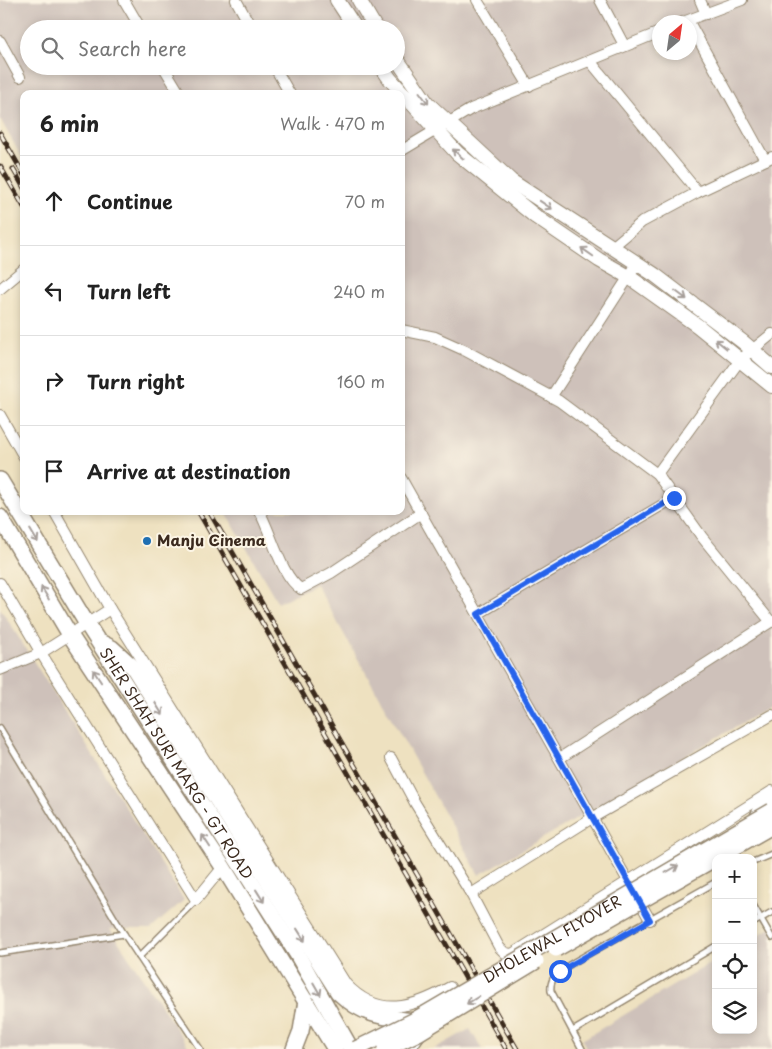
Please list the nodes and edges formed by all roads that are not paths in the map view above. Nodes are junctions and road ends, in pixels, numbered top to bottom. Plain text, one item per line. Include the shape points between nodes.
1 (236, 0) edge
2 (336, 0) edge
3 (359, 0) edge
4 (477, 0) edge
5 (600, 0) edge
6 (700, 0) edge
7 (742, 0) edge
8 (128, 2) edge
9 (706, 14) junction
10 (697, 18) edge
11 (137, 20) edge
12 (247, 20) edge
13 (350, 20) edge
14 (371, 20) edge
15 (652, 35) edge
16 (697, 39) edge
17 (0, 41) edge
18 (624, 45) junction
19 (590, 61) junction
20 (405, 71) edge
21 (168, 75) edge
22 (279, 75) edge
23 (389, 75) edge
24 (20, 77) dead end
25 (528, 86) junction
26 (178, 90) edge
27 (288, 90) edge
28 (401, 90) edge
29 (405, 94) edge
30 (448, 123) junction
31 (436, 131) junction
32 (405, 149) edge
33 (769, 159) edge
34 (698, 192) junction
35 (611, 248) junction
36 (637, 264) junction
37 (20, 272) edge
38 (629, 277) junction
39 (0, 289) edge
40 (405, 331) edge
41 (772, 334) edge
42 (752, 350) junction
43 (740, 360) junction
44 (772, 367) edge
45 (772, 386) edge
46 (551, 397) junction
47 (0, 415) edge
48 (20, 451) edge
49 (657, 474) junction
50 (0, 480) edge
51 (405, 485) edge
52 (674, 498) junction
53 (20, 513) edge
54 (421, 513) junction
55 (21, 515) edge
56 (56, 515) edge
57 (261, 515) edge
58 (0, 517) edge
59 (0, 583) edge
60 (110, 610) junction
61 (478, 614) junction
62 (771, 622) edge
63 (87, 624) junction
64 (70, 635) junction
65 (97, 640) junction
66 (41, 653) junction
67 (0, 670) edge
68 (772, 714) edge
69 (0, 728) edge
70 (391, 758) dead end
71 (560, 758) junction
72 (772, 791) edge
73 (772, 801) edge
74 (772, 811) edge
75 (592, 818) junction
76 (766, 827) edge
77 (712, 830) junction
78 (725, 854) edge
79 (772, 854) edge
80 (757, 860) edge
81 (223, 867) junction
82 (628, 882) junction
83 (712, 884) edge
84 (471, 894) junction
85 (196, 900) junction
86 (757, 912) edge
87 (772, 912) edge
88 (761, 919) junction
89 (650, 920) junction
90 (757, 921) edge
91 (124, 934) junction
92 (772, 938) edge
93 (712, 948) edge
94 (0, 954) edge
95 (139, 957) junction
96 (450, 987) dead end
97 (306, 1001) junction
98 (415, 1027) junction
99 (573, 1032) junction
100 (341, 1047) edge
101 (200, 1049) edge
102 (294, 1049) edge
103 (385, 1049) edge
104 (407, 1049) edge
105 (582, 1049) edge

1 - 12 street
2 - 13 street
3 - 14 street
4 - 25 street
5 - 18 street
6 - 9 street
7 - 9 street
8 - 11 street
9 - 10 street
15 - 18 street
16 - 33 street
17 - 24 street
18 - 19 street
19 - 25 street
19 - 34 street
20 -> 30 street via 427,103
21 - 26 street
22 - 27 street
23 - 28 street
25 - 30 street via 471,109
29 - 31 street
30 - 31 street
30 -> 35 street via 511,181
31 - 32 street
38 -> 31 street via 536,217 457,154
33 - 34 street
34 - 35 street via 642,222
35 - 36 street
36 - 38 street
36 -> 42 street
37 - 39 street
43 -> 38 street
38 - 46 street
40 - 46 street via 435,337
41 - 42 street
42 - 43 street
42 - 44 street
43 - 45 street
43 - 49 street
46 - 49 street
47 - 48 street
49 - 52 street
50 -> 53 main road, SHER SHAH SURI MARG - GT ROAD
51 - 54 street
52 - 61 street
52 - 62 street
54 - 57 street via 301,589 290,577
54 - 61 street
55 -> 63 main road, SHER SHAH SURI MARG - GT ROAD
56 - 60 street
64 -> 58 main road, SHER SHAH SURI MARG - GT ROAD
59 - 66 street
60 - 63 street
60 - 96 street via 346,984 364,1000 383,1006 411,1005
61 - 71 street
62 - 71 street
63 - 64 street
63 - 65 main road, SHER SHAH SURI MARG - GT ROAD
64 - 66 street
81 -> 64 main road, SHER SHAH SURI MARG - GT ROAD
65 -> 98 main road via 112,648 133,667 338,992 359,1009
65 -> 100 main road, SHER SHAH SURI MARG - GT ROAD via 297,954
66 - 67 street
66 - 85 street
68 - 75 street
69 - 91 lane
70 - 84 street
71 - 75 street
72 - 77 street
73 - 76 main road via 762,806
74 - 76 main road, DHOLEWAL FLYOVER, bridge
75 - 82 street
75 - 84 street
76 - 98 main road, DHOLEWAL FLYOVER, bridge
77 - 78 lane
77 - 82 street
79 - 80 lane
81 - 85 street
81 - 97 main road, SHER SHAH SURI MARG - GT ROAD
82 - 84 street via 512,954 505,953 500,947
82 - 89 street
83 - 89 lane
85 - 95 lane
86 - 88 lane
87 - 88 lane
88 - 90 lane
88 - 92 lane
89 - 99 lane via 574,962 551,981 551,991
91 - 94 lane
91 - 95 lane
93 - 99 lane
95 - 101 lane
97 - 100 main road, SHER SHAH SURI MARG - GT ROAD
97 - 102 main road
98 - 100 main road, DHOLEWAL FLYOVER, bridge
98 - 103 main road, DHOLEWAL FLYOVER, bridge
98 - 104 main road
99 - 105 lane

